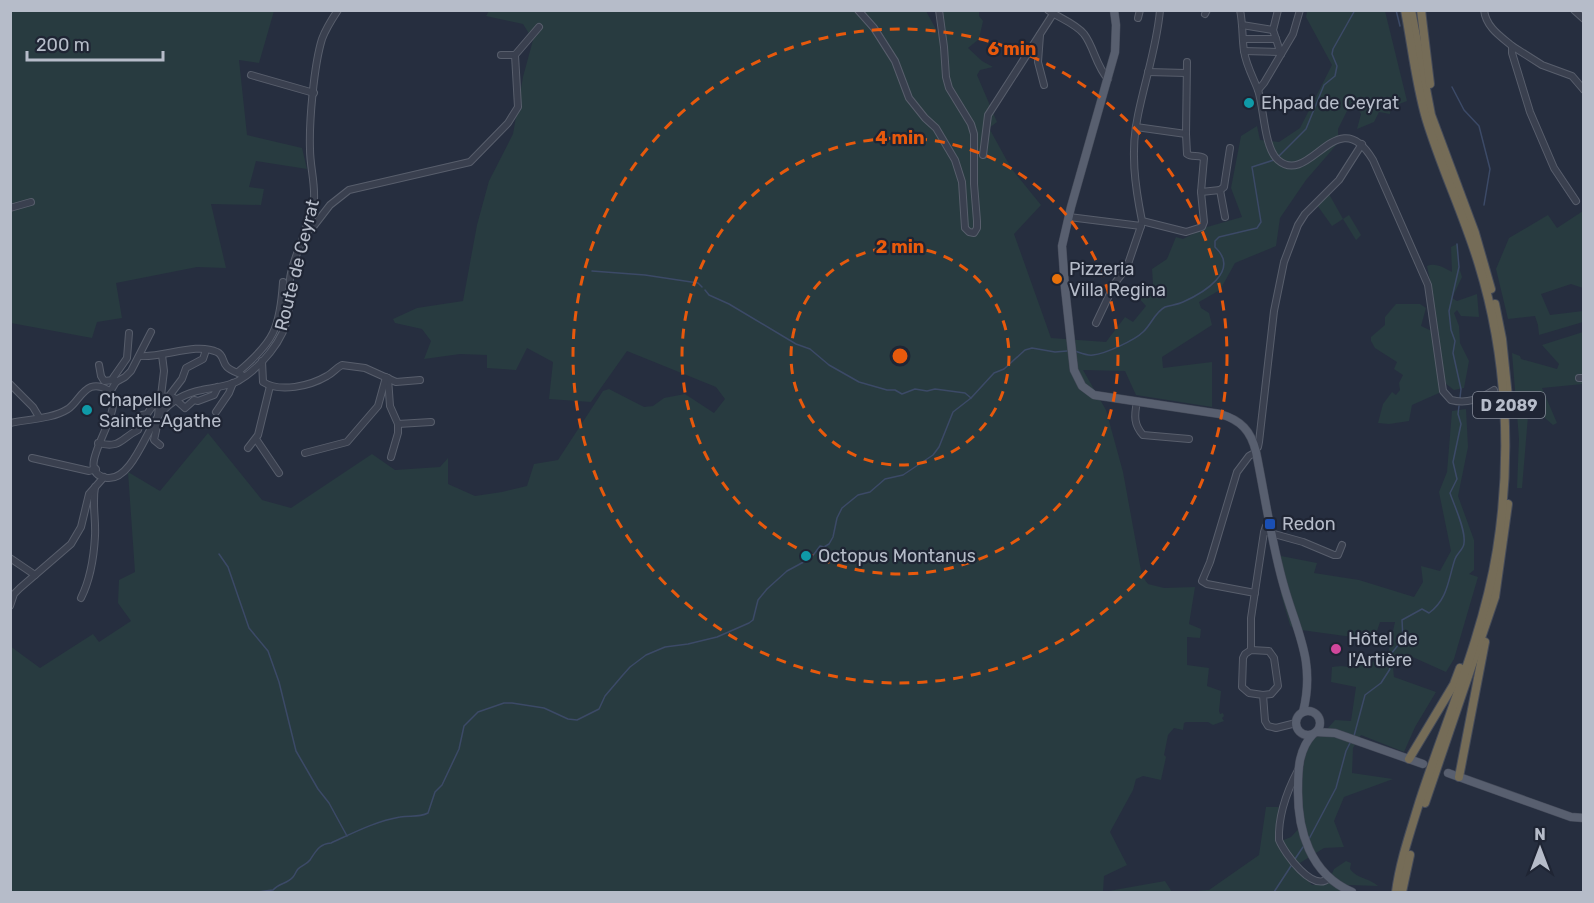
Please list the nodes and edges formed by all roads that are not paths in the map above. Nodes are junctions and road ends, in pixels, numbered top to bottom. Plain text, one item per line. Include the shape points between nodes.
1 (338, 10) edge
2 (858, 10) edge
3 (939, 10) edge
4 (1114, 10) edge
5 (1160, 10) edge
6 (1240, 10) edge
7 (1278, 10) edge
8 (1300, 10) edge
9 (1405, 10) edge
10 (1411, 10) edge
11 (1421, 10) edge
12 (1484, 10) edge
13 (1574, 10) edge
14 (1051, 12) edge
15 (1584, 19) edge
16 (1242, 25) junction
17 (539, 27) dead end
18 (1273, 30) junction
19 (1040, 34) junction
20 (1243, 39) junction
21 (1276, 39) junction
22 (1512, 46) junction
23 (1244, 51) junction
24 (1281, 53) junction
25 (501, 55) dead end
26 (515, 55) junction
27 (1186, 62) dead end
28 (1098, 63) junction
29 (1110, 71) junction
30 (1148, 72) junction
31 (1186, 73) junction
32 (251, 75) dead end
33 (1044, 85) dead end
34 (1258, 90) junction
35 (1584, 90) edge
36 (314, 93) junction
37 (1136, 127) junction
38 (1186, 134) junction
39 (1362, 144) junction
40 (1230, 148) dead end
41 (983, 155) dead end
42 (1220, 190) junction
43 (1201, 192) junction
44 (1576, 201) dead end
45 (31, 202) dead end
46 (1464, 203) junction
47 (10, 208) edge
48 (1069, 217) junction
49 (1225, 217) dead end
50 (1142, 224) junction
51 (304, 234) junction
52 (283, 282) dead end
53 (1096, 323) dead end
54 (151, 332) dead end
55 (129, 333) dead end
56 (206, 350) junction
57 (162, 354) junction
58 (140, 356) junction
59 (262, 361) junction
60 (99, 365) dead end
61 (241, 374) junction
62 (387, 377) junction
63 (420, 380) dead end
64 (115, 381) junction
65 (233, 383) junction
66 (10, 384) edge
67 (270, 386) junction
68 (218, 387) junction
69 (1494, 390) dead end
70 (110, 392) junction
71 (169, 397) junction
72 (177, 399) junction
73 (1137, 402) junction
74 (159, 405) junction
75 (216, 412) dead end
76 (39, 417) junction
77 (156, 419) junction
78 (431, 422) dead end
79 (10, 423) edge
80 (398, 424) junction
81 (256, 439) junction
82 (1190, 439) dead end
83 (98, 443) junction
84 (160, 445) dead end
85 (248, 448) dead end
86 (1256, 450) junction
87 (305, 453) dead end
88 (391, 456) dead end
89 (32, 458) dead end
90 (96, 469) junction
91 (279, 473) dead end
92 (104, 477) junction
93 (96, 487) junction
94 (1268, 532) junction
95 (1342, 546) dead end
96 (10, 558) edge
97 (35, 574) junction
98 (1255, 593) junction
99 (81, 597) dead end
100 (1491, 599) junction
101 (10, 606) edge
102 (1251, 650) junction
103 (1263, 695) junction
104 (1308, 695) junction
105 (1303, 712) junction
106 (1313, 713) junction
107 (1319, 720) junction
108 (1298, 727) junction
109 (1314, 733) junction
110 (1335, 733) junction
111 (1300, 759) junction
112 (1409, 759) junction
113 (1423, 764) dead end
114 (1298, 770) junction
115 (1448, 773) dead end
116 (1459, 777) junction
117 (1584, 818) edge
118 (1329, 878) junction
119 (1352, 892) edge
120 (1396, 892) edge
121 (1402, 892) edge

1 - 36 street, Route de Ceyrat via 323,37
2 - 3 street via 896,61 909,98 945,141 955,160 962,182 965,228 974,232 974,134 949,88
4 - 29 main road via 1116,34
5 - 30 street
6 - 16 street
7 - 18 street
8 - 24 street via 1293,34
9 - 100 highway, D 2089 via 1425,116 1476,256 1496,341 1505,456
10 - 46 highway, D 2089 via 1431,115
11 - 46 highway via 1433,99
12 - 22 street via 1488,25
13 - 15 street
14 - 19 street
14 - 28 street via 1085,35
16 - 18 street
16 - 20 street
17 - 26 street
18 - 21 street
19 - 33 street via 1038,62
19 - 41 street via 988,115
20 - 21 street
20 - 23 street
21 - 24 street
22 - 35 street via 1542,65 1572,76
22 - 44 street via 1530,112 1554,168
23 - 24 street
23 - 34 street
24 - 34 street
25 - 26 street
26 - 51 street via 518,107 470,162 349,190
27 - 31 street
28 - 29 street
28 - 29 street
29 - 48 main road
30 - 31 street
30 - 37 street
31 - 38 street
32 - 36 street
34 - 39 street via 1272,154 1278,160 1289,165 1301,164 1342,138
36 - 51 street, Route de Ceyrat via 309,147 315,187
37 - 38 street
37 - 50 street via 1134,183
38 - 43 street via 1187,154 1204,158
39 - 69 street via 1423,269 1443,391 1451,400 1463,403
39 - 86 street via 1339,180 1301,219 1288,250 1274,311
40 - 42 street via 1224,187
42 - 43 street
42 - 49 street
43 - 50 street via 1202,227 1186,232
45 - 47 street
46 - 100 highway, D 2089 via 1494,298 1507,375 1511,456 1508,504 1503,554
48 - 50 street
48 - 73 main road via 1062,255 1074,370 1082,386 1094,395
50 - 53 street via 1128,267 1115,283
51 - 59 street, Route de Ceyrat via 291,274 286,325
52 - 61 street via 280,314 273,333 262,352
54 - 58 street
55 - 64 street via 127,358
56 - 57 street
56 - 61 street via 220,354 226,367
56 - 71 street via 203,358 186,368
57 - 58 street
57 - 71 street via 161,396
58 - 64 street via 128,375
59 - 61 street, Route de Ceyrat
59 - 67 street via 263,382
60 - 64 street via 104,381
61 - 65 street, Route de Ceyrat
62 - 63 street via 396,382
62 - 67 street via 365,368 342,365 310,383
62 - 80 street via 390,406
62 - 87 street via 378,406 347,442
64 - 70 street
65 - 68 street, Route de Ceyrat
65 - 75 street
66 - 76 street
67 - 81 street
68 - 72 street, Route de Ceyrat
68 - 72 street via 214,395 194,400 185,408
70 - 76 street via 101,387 89,388 69,408
70 - 83 street via 114,405
71 - 72 street
71 - 74 street
72 - 77 street, Route de Ceyrat
73 - 82 street via 1136,427 1143,435
73 - 86 main road via 1232,418 1250,433
74 - 77 street
74 - 83 street via 154,404 142,415 138,430 117,445
76 - 79 street
77 - 84 street via 153,440
77 - 92 street, Route de Ceyrat via 123,472
78 - 80 street
80 - 88 street
81 - 85 street
81 - 91 street
83 - 90 street via 94,455
86 - 94 main road via 1270,524
86 - 98 street via 1238,472 1202,580
89 - 90 street via 89,471
90 - 92 street
92 - 93 street
93 - 97 street via 89,494 81,527 71,544
93 - 99 street via 94,546
94 - 95 street via 1334,555
94 - 98 street
94 - 104 main road via 1307,658
96 - 97 street
97 - 101 street via 14,594
98 - 102 street
100 - 112 highway via 1454,684
100 - 116 highway
100 - 120 highway, D 2089 via 1411,828
100 - 121 highway, D 2089 via 1416,829
102 - 103 street via 1244,658 1242,687 1248,693
102 - 103 street via 1269,651 1274,658 1278,686 1271,694
103 - 108 street via 1268,726
104 - 105 main road
104 - 106 main road
105 - 106 main road
105 - 108 main road
106 - 107 main road
107 - 109 main road
107 - 110 main road
108 - 109 main road via 1307,735
108 - 111 main road
109 - 110 main road
109 - 111 main road
110 - 112 main road
111 - 114 main road
112 - 113 main road
114 - 118 main road via 1297,806 1303,835 1310,854
114 - 118 street via 1282,815 1279,840 1312,880 1318,883
115 - 116 main road
116 - 117 main road
118 - 119 main road

